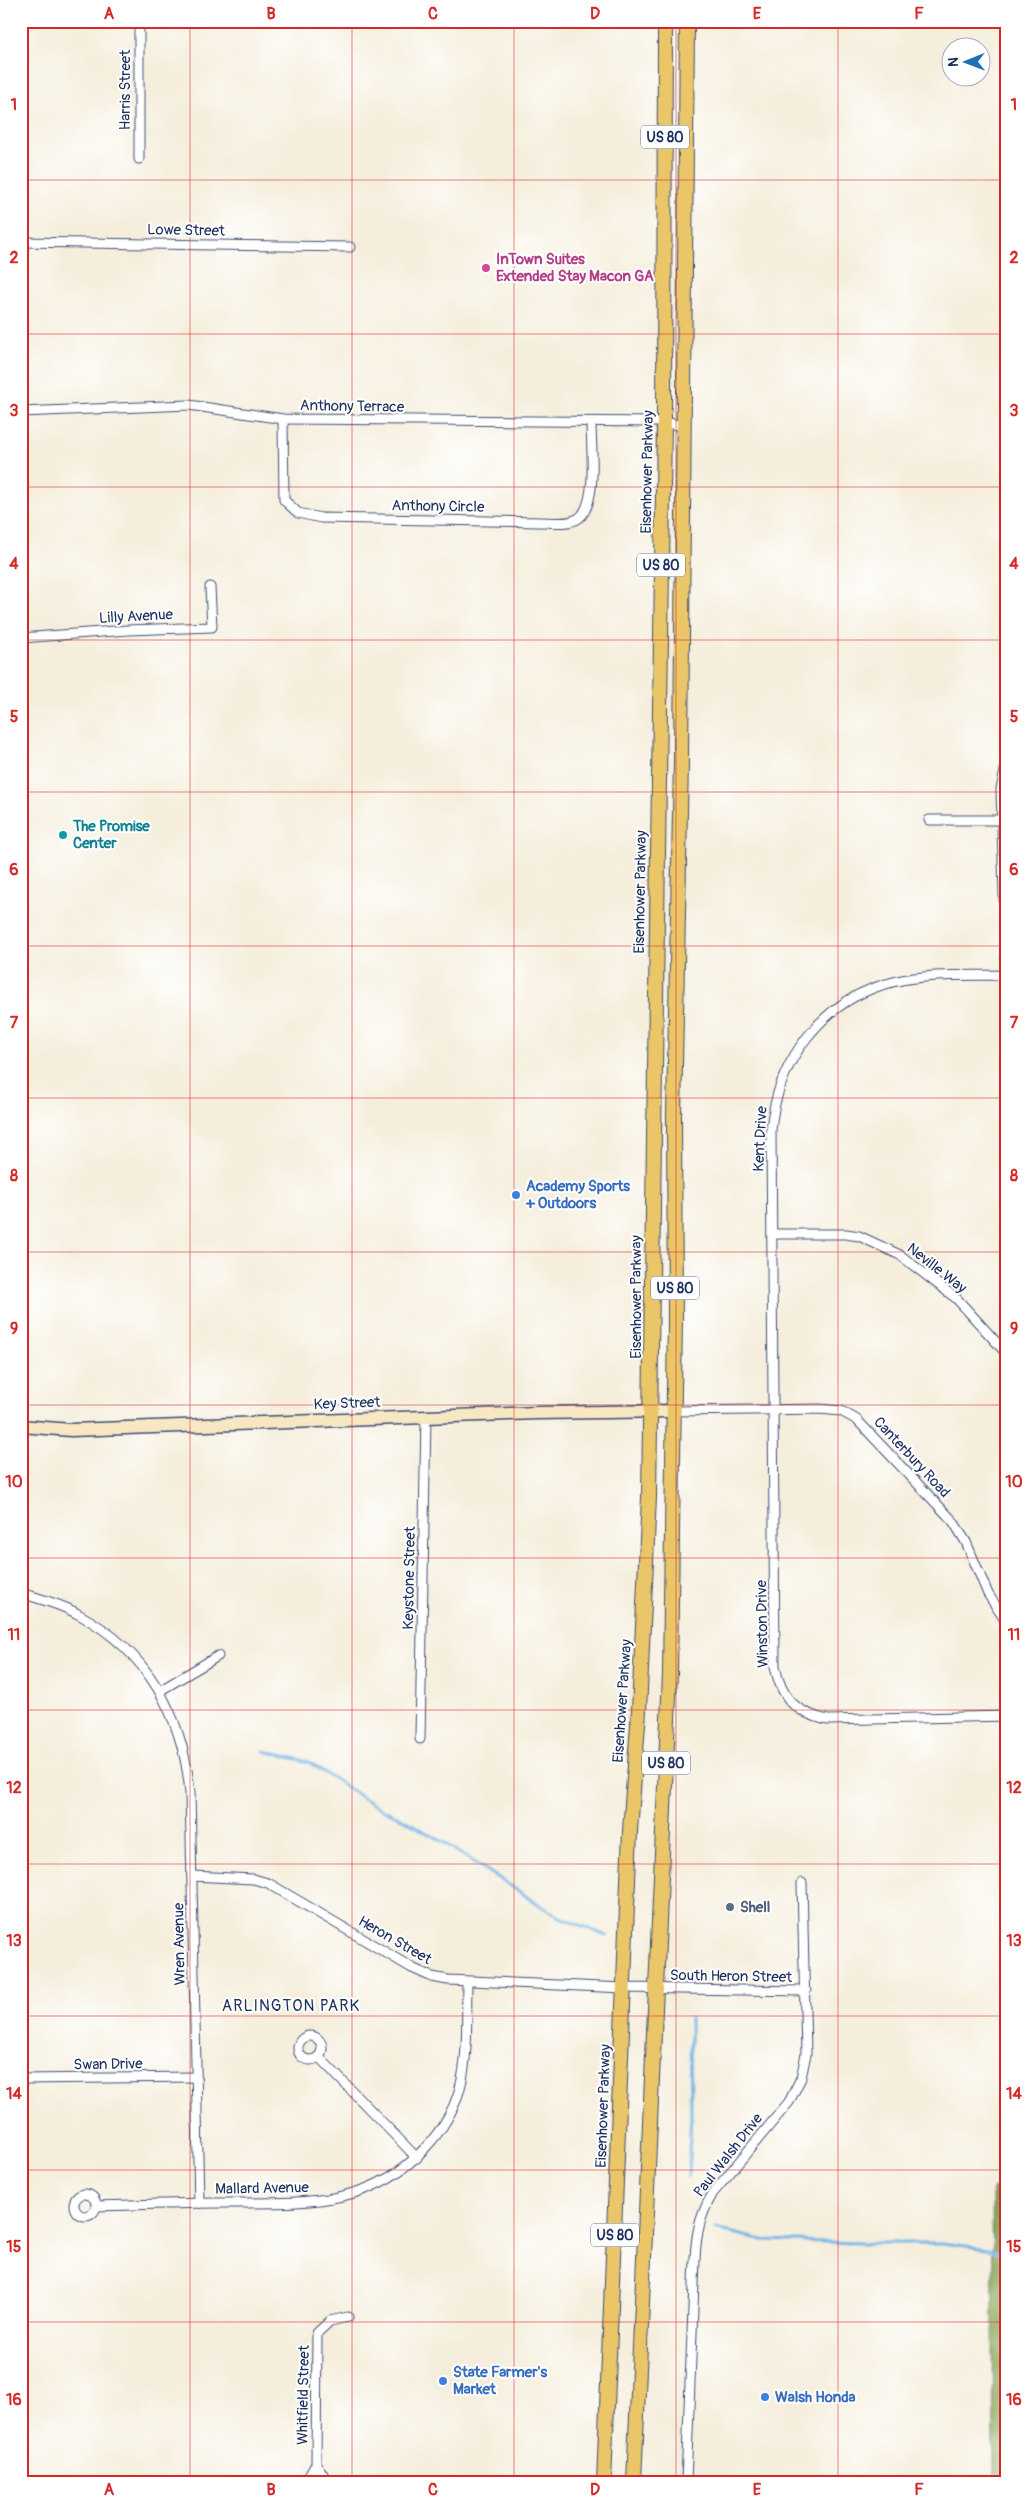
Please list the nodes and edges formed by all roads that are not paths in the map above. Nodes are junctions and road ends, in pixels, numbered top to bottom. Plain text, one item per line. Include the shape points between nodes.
1 (139, 21) edge
2 (665, 21) edge
3 (687, 21) edge
4 (139, 159) dead end
5 (21, 242) edge
6 (350, 247) dead end
7 (21, 412) edge
8 (283, 418) junction
9 (591, 422) junction
10 (664, 422) junction
11 (684, 426) junction
12 (210, 587) dead end
13 (21, 638) edge
14 (1007, 762) edge
15 (929, 820) dead end
16 (1004, 820) edge
17 (1006, 975) edge
18 (1007, 1001) edge
19 (772, 1234) junction
20 (1007, 1354) edge
21 (773, 1410) junction
22 (651, 1411) junction
23 (674, 1411) junction
24 (426, 1417) junction
25 (21, 1426) edge
26 (21, 1593) edge
27 (1007, 1623) edge
28 (218, 1656) dead end
29 (161, 1690) junction
30 (1007, 1716) edge
31 (420, 1739) dead end
32 (192, 1876) junction
33 (802, 1883) dead end
34 (467, 1982) junction
35 (624, 1988) junction
36 (656, 1988) junction
37 (806, 1991) junction
38 (318, 2057) dead end
39 (195, 2077) junction
40 (21, 2079) edge
41 (417, 2158) junction
42 (199, 2203) junction
43 (96, 2206) dead end
44 (348, 2317) dead end
45 (316, 2464) junction
46 (308, 2482) edge
47 (324, 2482) edge
48 (604, 2482) edge
49 (634, 2482) edge
50 (686, 2482) edge

1 - 4 street, Harris Street
2 - 10 main road, Eisenhower Parkway / US 80
3 - 11 main road, US 80
5 - 6 street, Lowe Street
7 - 8 street, Anthony Terrace via 189,405
8 - 9 street, Anthony Terrace
8 - 9 street, Anthony Circle via 284,500 298,514 321,518 530,522 567,522 578,518 589,503
9 - 10 street, Anthony Terrace
10 - 11 street, Anthony Terrace
10 - 22 main road, Eisenhower Parkway / US 80
11 - 23 main road, US 80 via 674,1115
12 - 13 street, Lilly Avenue via 212,627
14 - 16 street via 1001,789
15 - 16 street
16 - 17 street
17 - 18 street
17 - 19 street, Kent Drive via 928,977 878,986 840,1005 814,1028 798,1047 784,1074 773,1111
19 - 20 street, Neville Way via 852,1235 900,1255 957,1300
19 - 21 street, Kent Drive
21 - 23 street, Canterbury Road
21 - 27 street, Canterbury Road via 842,1411 857,1420 953,1521 966,1542 988,1594
21 - 30 street, Winston Drive via 775,1666 784,1695 795,1707 811,1716 828,1720
22 - 23 street, Key Street
22 - 24 street, Key Street
22 - 35 main road, Eisenhower Parkway / US 80
23 - 36 main road, US 80 via 670,1674
24 - 25 street, Key Street via 71,1430
24 - 31 street, Keystone Street
26 - 29 street, Wren Avenue via 78,1614 108,1633 130,1652
28 - 29 street
29 - 32 street, Wren Avenue via 180,1735 188,1770
32 - 34 street, Heron Street via 268,1884 412,1968 432,1977
32 - 39 street, Wren Avenue
33 - 37 street, Paul Walsh Drive
34 - 35 street, Heron Street
34 - 41 street, Mallard Avenue via 464,2068 460,2089 446,2121
35 - 36 street, Heron Street
35 - 48 main road, Eisenhower Parkway / US 80
36 - 37 street, South Heron Street
36 - 49 main road, US 80
37 - 50 street, Paul Walsh Drive via 806,2054 795,2094 712,2193 697,2230
38 - 41 street
39 - 40 street, Swan Drive
39 - 42 street, Wren Avenue
41 - 42 street, Mallard Avenue via 393,2177 342,2198
42 - 43 street, Mallard Avenue
44 - 45 street, Whitfield Street via 330,2321 317,2333
45 - 46 street, Whitfield Street
45 - 47 street, Whitfield Street

